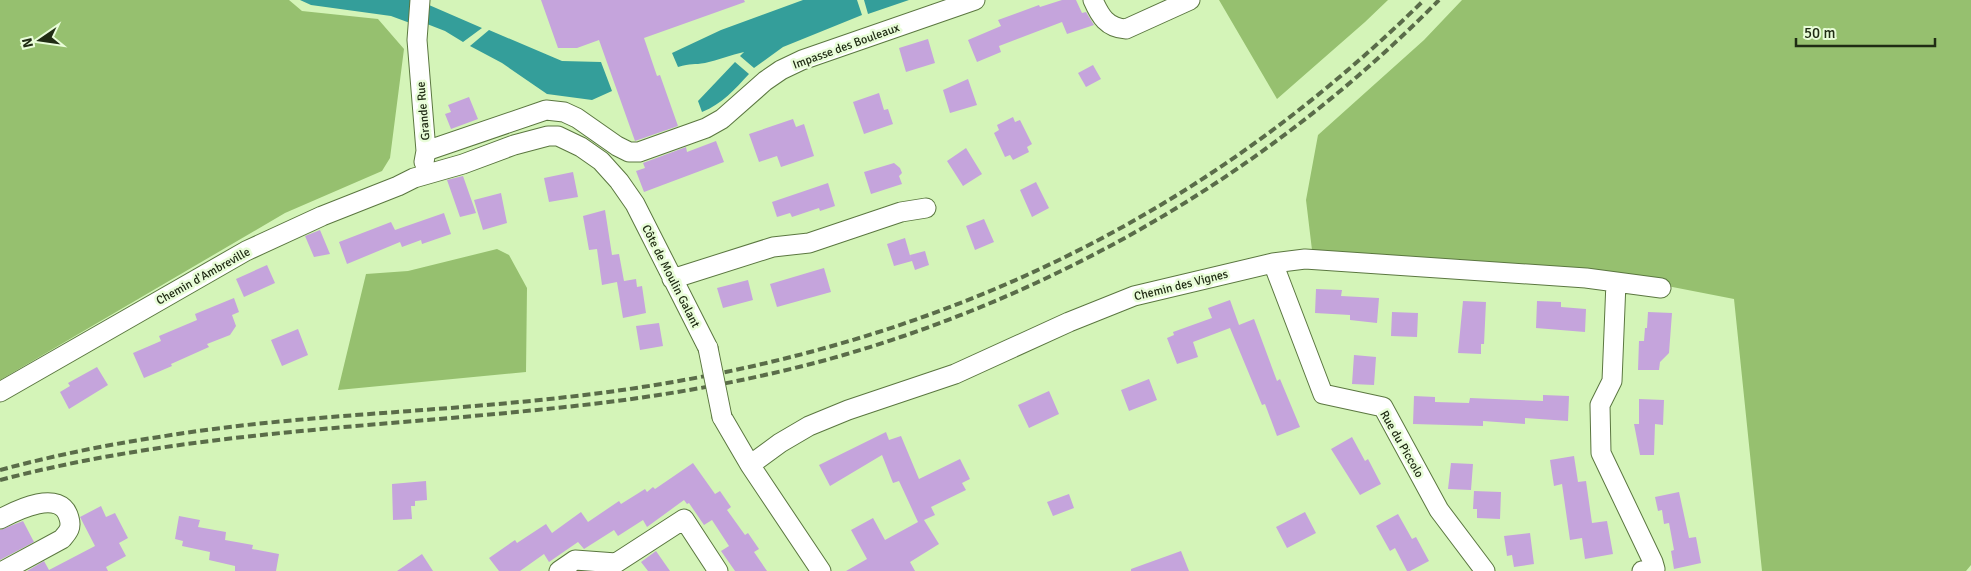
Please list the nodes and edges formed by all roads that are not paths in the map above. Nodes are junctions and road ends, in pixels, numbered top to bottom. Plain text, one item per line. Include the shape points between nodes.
1 (420, 0) edge
2 (975, 0) edge
3 (1094, 0) edge
4 (1190, 0) edge
5 (426, 150) junction
6 (414, 178) junction
7 (926, 208) dead end
8 (1273, 263) junction
9 (672, 279) junction
10 (1616, 282) junction
11 (1661, 288) dead end
12 (0, 392) edge
13 (750, 465) junction
14 (0, 519) edge
15 (619, 567) edge
16 (3, 571) edge
17 (559, 571) edge
18 (718, 571) edge
19 (821, 571) edge
20 (1485, 571) edge
21 (1642, 571) edge

1 - 5 street, Grande Rue via 417,40
2 - 5 street, Impasse des Bouleaux via 802,60 765,81 722,119 649,150 629,152 577,118 564,112 546,110
3 - 4 street via 1101,17 1108,24 1116,29 1126,29
5 - 6 street, Grande Rue via 423,166
6 - 9 street, Côte de Moulin Galant via 536,138 558,136 601,161 619,181 635,204
6 - 12 street, Chemin d'Ambreville via 246,251
7 - 9 street via 901,212 809,243 773,247
8 - 10 street, Chemin des Vignes via 1306,260
8 - 13 street, Chemin des Vignes via 1134,296 954,374 809,426
8 - 20 street, Rue du Piccolo via 1323,394 1383,407 1439,510
9 - 13 street, Côte de Moulin Galant, bridge via 708,348 722,418
10 - 11 street, Chemin des Vignes
10 - 21 street via 1612,381 1600,405 1601,453 1653,562 1655,568
13 - 19 street, Côte de Moulin Galant
14 - 16 street via 20,508 50,503 63,508 71,525 62,539
15 - 17 street via 575,560
15 - 18 street via 684,519

